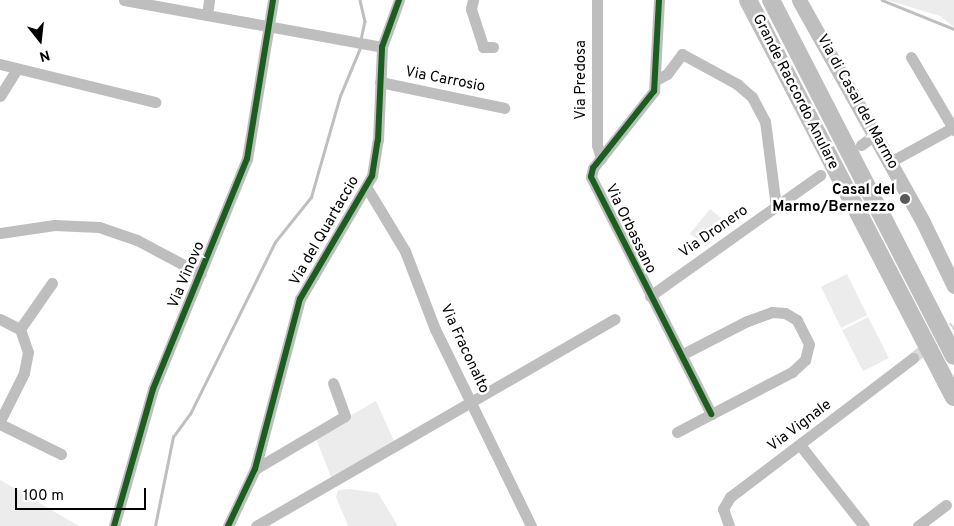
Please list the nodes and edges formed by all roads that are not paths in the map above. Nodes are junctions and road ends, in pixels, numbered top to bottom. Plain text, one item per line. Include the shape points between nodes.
1 (124, 0) edge
2 (209, 0) edge
3 (273, 0) edge
4 (399, 0) edge
5 (472, 0) edge
6 (597, 0) edge
7 (659, 0) edge
8 (748, 0) edge
9 (771, 0) edge
10 (799, 0) edge
11 (207, 15) junction
12 (269, 26) junction
13 (382, 47) junction
14 (492, 47) dead end
15 (911, 57) dead end
16 (0, 64) edge
17 (17, 69) junction
18 (656, 80) junction
19 (380, 82) junction
20 (0, 96) edge
21 (155, 102) dead end
22 (504, 108) dead end
23 (953, 129) edge
24 (875, 135) junction
25 (861, 145) dead end
26 (601, 158) junction
27 (890, 162) junction
28 (820, 175) dead end
29 (367, 188) junction
30 (776, 207) junction
31 (0, 233) edge
32 (201, 274) junction
33 (52, 283) dead end
34 (954, 286) edge
35 (650, 296) junction
36 (0, 319) edge
37 (615, 319) dead end
38 (20, 329) junction
39 (681, 355) junction
40 (954, 356) edge
41 (914, 358) tunnel mouth
42 (332, 384) dead end
43 (954, 397) edge
44 (473, 403) junction
45 (711, 414) junction
46 (0, 422) edge
47 (677, 432) dead end
48 (800, 444) junction
49 (61, 454) dead end
50 (255, 469) junction
51 (946, 505) dead end
52 (114, 526) edge
53 (228, 526) edge
54 (256, 526) edge
55 (531, 526) edge
56 (729, 526) edge
57 (864, 526) edge
58 (918, 526) edge

1 - 11 street
2 - 11 street
3 - 12 street, Via Vinovo
4 - 13 street, Via del Quartaccio
5 - 14 street via 471,9 483,47
6 - 26 street, Via Predosa via 596,145
7 - 18 street, Via Orbassano
8 - 43 highway, Grande Raccordo Anulare
9 - 40 highway, Grande Raccordo Anulare
10 - 24 main road, Via di Casal del Marmo
11 - 12 street
12 - 13 street
12 - 32 street, Via Vinovo via 247,159
13 - 19 street, Via del Quartaccio
15 - 23 street
16 - 17 street
17 - 20 street
17 - 21 street
18 - 26 street, Via Orbassano via 652,95
18 - 30 street via 667,74 682,54 737,84 752,97 765,121
19 - 22 street, Via Carrosio
19 - 29 street, Via del Quartaccio via 377,149
23 - 27 street
24 - 25 street
24 - 27 main road, Via di Casal del Marmo
26 - 35 street, Via Orbassano via 593,170 592,179
27 - 34 main road, Via di Casal del Marmo
28 - 30 street, Via Dronero
29 - 44 street, Via Fraconalto via 405,251 435,329
29 - 50 street, Via del Quartaccio via 324,254 298,305
30 - 35 street, Via Dronero
31 - 32 street via 54,225 99,227 137,240
32 - 52 street, Via Vinovo via 153,389
33 - 38 street
35 - 39 street, Via Orbassano
36 - 38 street
37 - 44 street
38 - 46 street via 27,342 27,364
39 - 45 street, Via Orbassano
39 - 45 street via 769,312 792,316 805,330 809,348 800,366
41 - 48 street, Via Vignale
42 - 50 street via 345,416
44 - 54 street
44 - 55 street, Via Fraconalto
45 - 47 street
46 - 49 street
48 - 56 street, Via Vignale via 727,500 723,512
48 - 57 street
50 - 53 street, Via del Quartaccio
51 - 58 street

